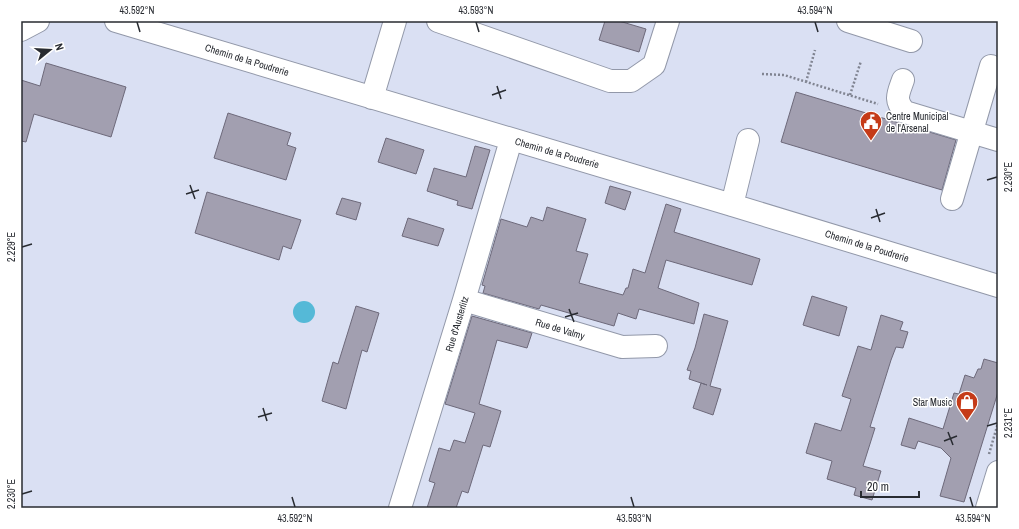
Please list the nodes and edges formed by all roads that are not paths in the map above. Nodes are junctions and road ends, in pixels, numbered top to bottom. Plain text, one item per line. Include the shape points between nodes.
1 (38, 21) edge
2 (116, 21) edge
3 (395, 21) edge
4 (438, 21) edge
5 (668, 21) edge
6 (848, 21) edge
7 (21, 30) edge
8 (912, 41) dead end
9 (991, 66) dead end
10 (903, 80) dead end
11 (372, 98) junction
12 (972, 132) junction
13 (511, 140) junction
14 (748, 140) dead end
15 (998, 140) edge
16 (952, 199) dead end
17 (732, 205) junction
18 (998, 286) edge
19 (464, 300) junction
20 (656, 346) dead end
21 (998, 472) edge
22 (400, 508) edge
23 (987, 508) edge

1 - 7 street
2 - 11 street, Chemin de la Poudrerie
3 - 11 street
4 - 5 street via 610,81 631,81 654,65
6 - 8 street
9 - 12 street
10 - 12 street via 897,98 905,112
11 - 13 street, Chemin de la Poudrerie
12 - 15 street
12 - 16 street
13 - 17 street, Chemin de la Poudrerie
13 - 19 street, Rue d'Austerlitz
14 - 17 street
17 - 18 street, Chemin de la Poudrerie
19 - 20 street, Rue de Valmy via 622,347
19 - 22 street, Rue d'Austerlitz
21 - 23 street

